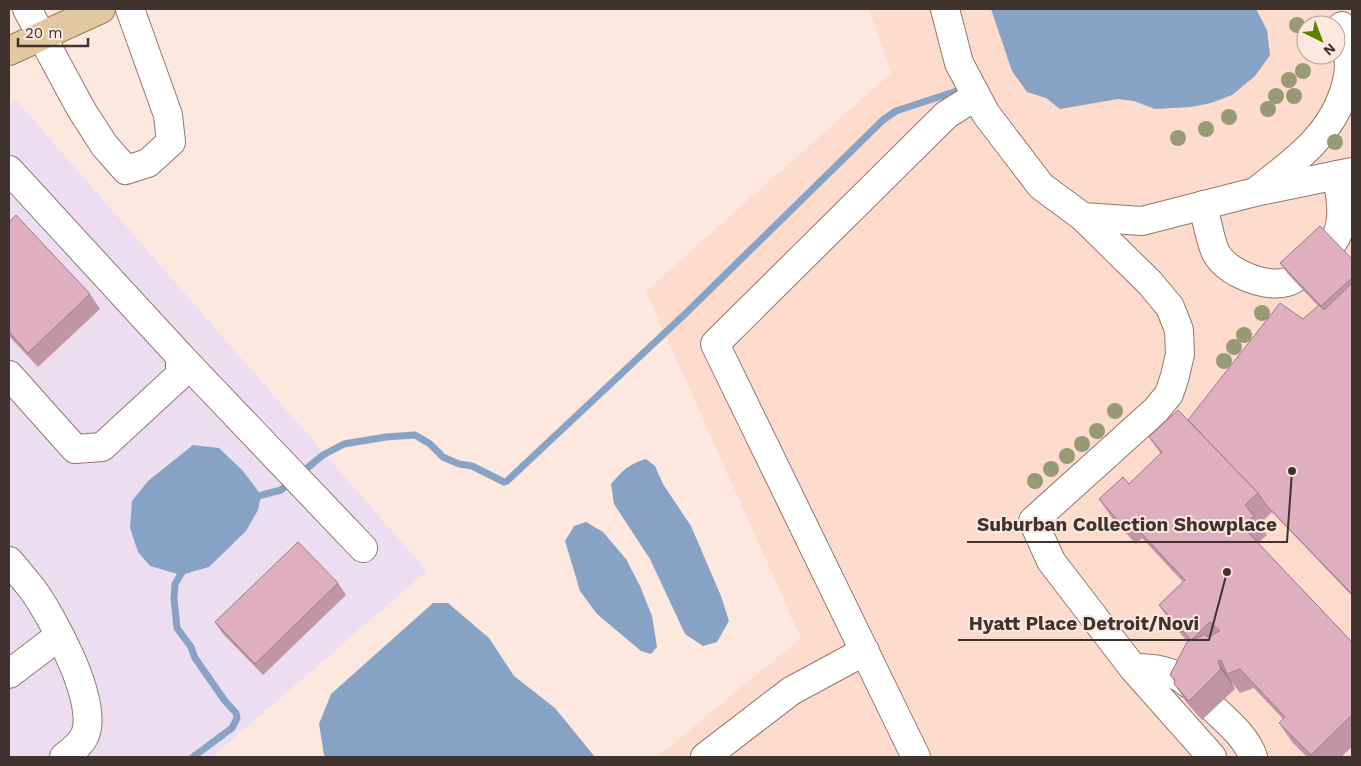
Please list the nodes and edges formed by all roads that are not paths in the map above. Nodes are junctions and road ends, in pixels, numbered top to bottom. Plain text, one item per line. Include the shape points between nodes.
1 (27, 9) edge
2 (100, 9) edge
3 (130, 9) edge
4 (945, 9) edge
5 (42, 36) junction
6 (1346, 49) edge
7 (9, 51) edge
8 (976, 96) junction
9 (1345, 173) edge
10 (14, 186) edge
11 (1254, 192) junction
12 (1203, 205) junction
13 (1083, 217) junction
14 (180, 356) junction
15 (9, 376) edge
16 (363, 548) dead end
17 (9, 561) edge
18 (59, 636) junction
19 (865, 651) junction
20 (1133, 668) junction
21 (9, 674) edge
22 (1189, 684) edge
23 (1214, 708) dead end
24 (64, 757) edge
25 (705, 757) edge
26 (916, 757) edge
27 (1212, 757) edge
28 (1252, 757) edge

1 - 5 lane
2 - 5 main road
3 - 5 lane via 168,114 171,142 148,163 126,170 104,145 81,109
4 - 8 lane via 959,63
5 - 7 main road
6 - 11 lane via 1349,66 1346,89 1338,111 1323,134
8 - 13 lane via 1041,186
8 - 19 lane via 946,115 715,344
9 - 11 lane
9 - 12 lane via 1342,214 1336,237 1310,268 1288,282 1265,282 1228,268 1216,253
10 - 14 lane
11 - 12 lane
12 - 13 lane via 1142,220
13 - 20 lane via 1170,307 1179,330 1180,354 1169,394 1156,410 1033,521 1050,561
14 - 15 lane via 180,375 102,447 75,448
14 - 16 lane
17 - 18 lane via 34,591
18 - 21 lane
18 - 24 lane via 70,654 88,710 85,734 74,750
19 - 25 lane via 791,691
19 - 26 lane
20 - 22 lane via 1156,668 1180,676
20 - 27 lane
23 - 28 lane via 1242,738

